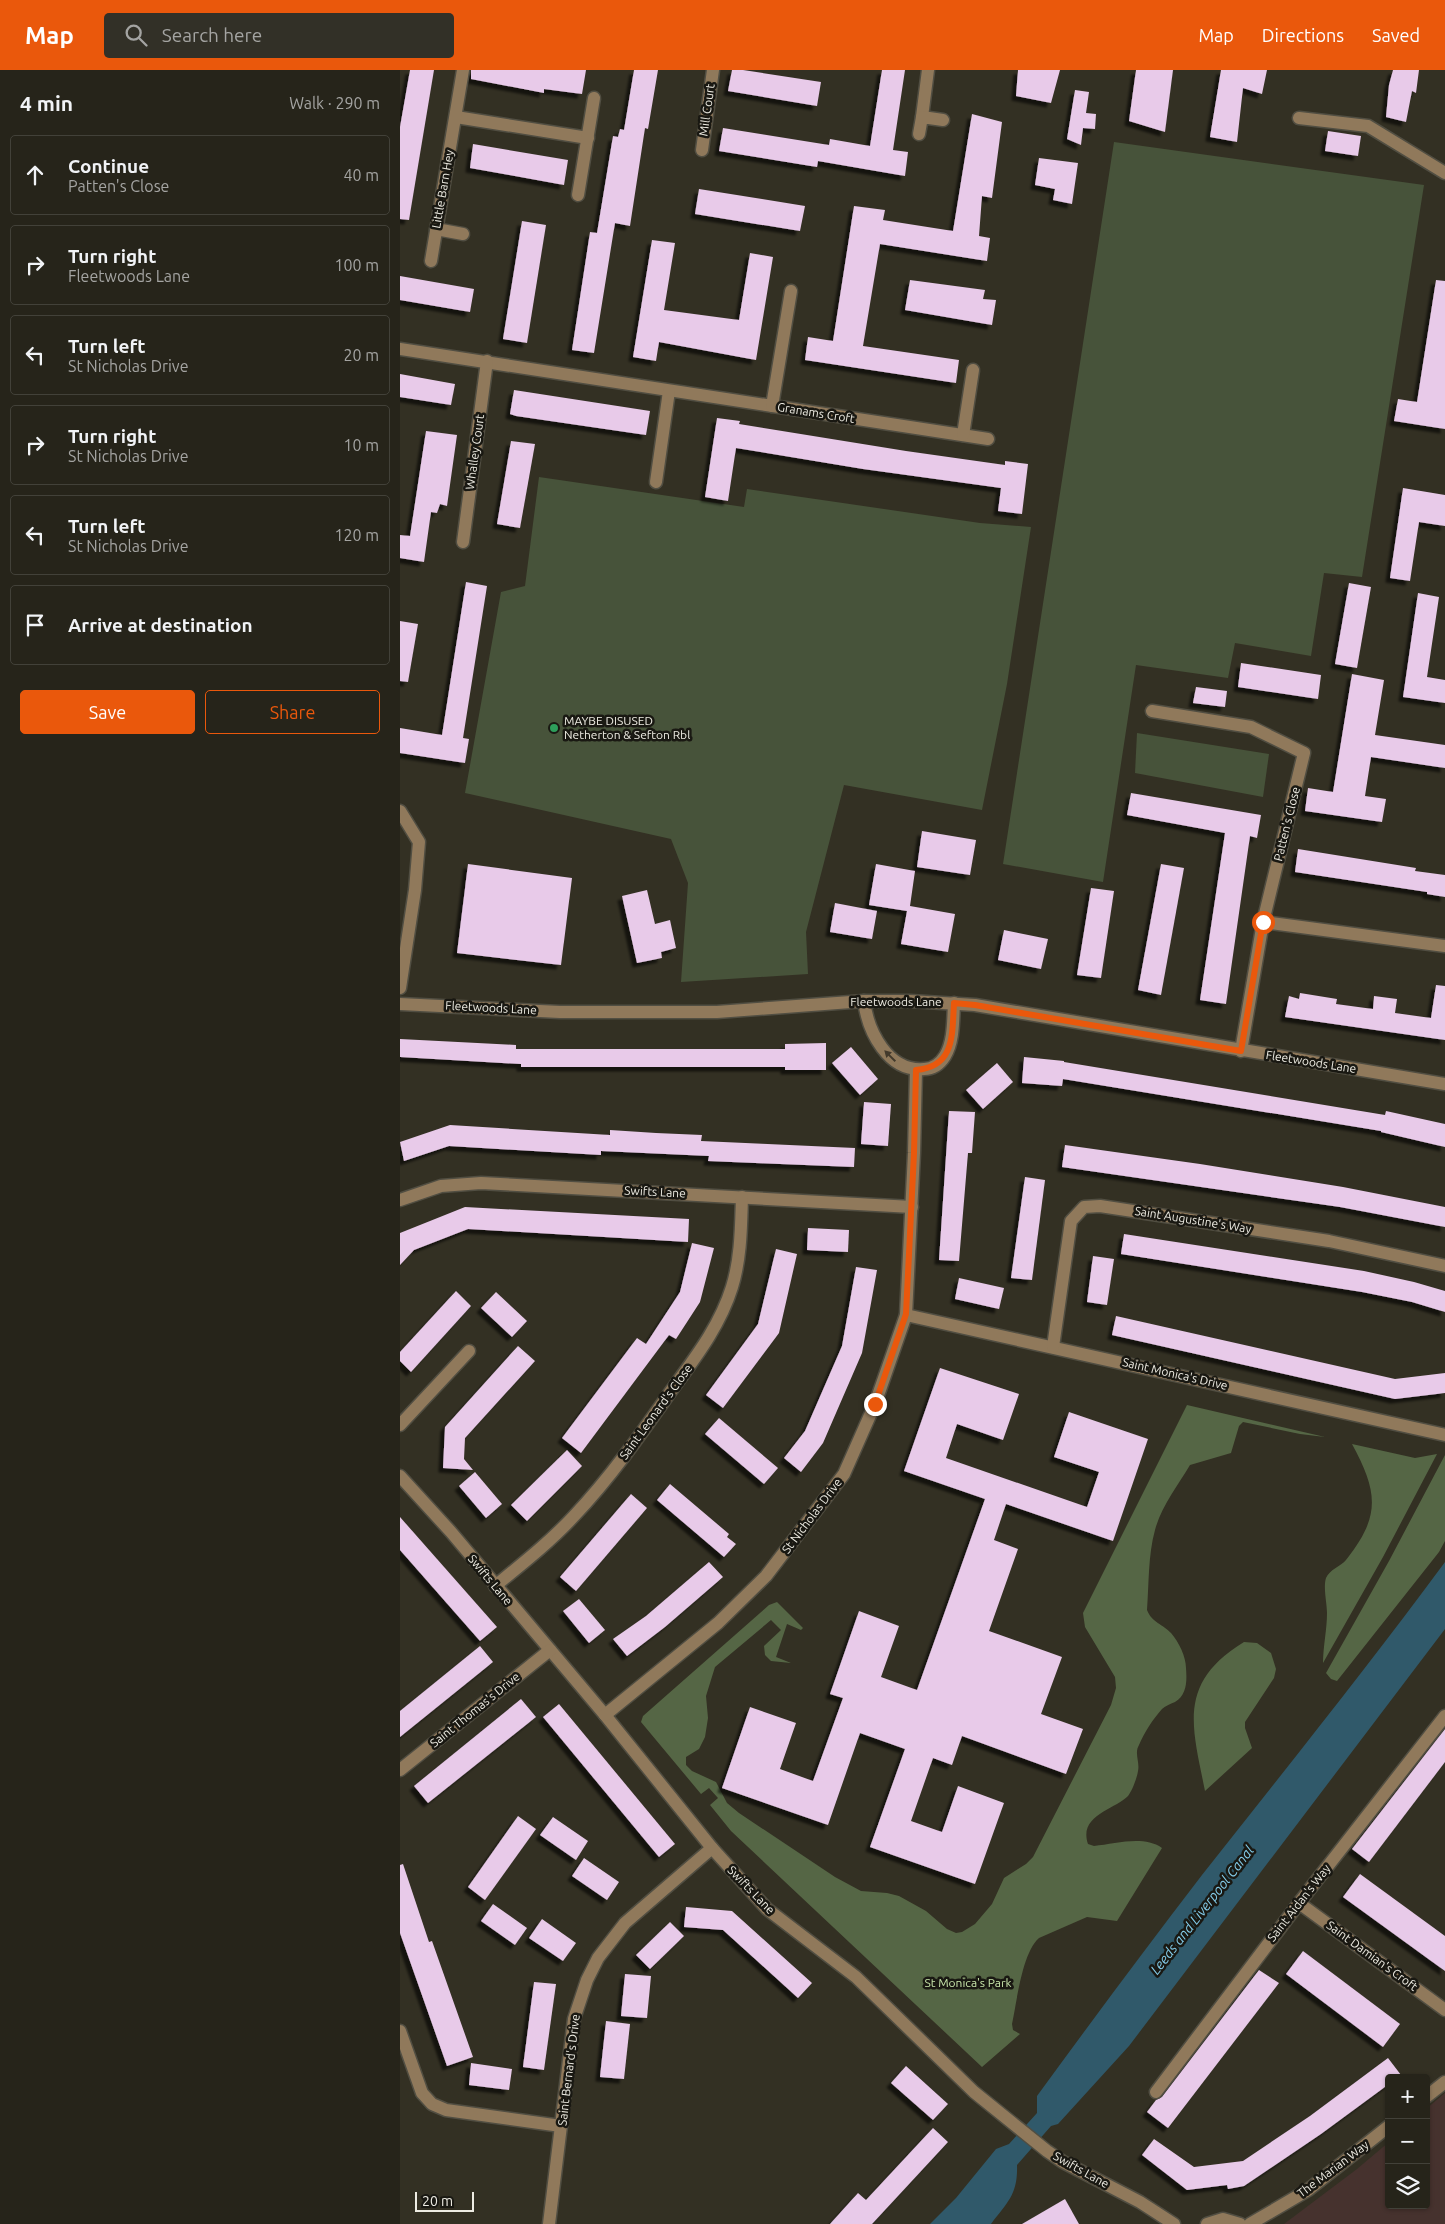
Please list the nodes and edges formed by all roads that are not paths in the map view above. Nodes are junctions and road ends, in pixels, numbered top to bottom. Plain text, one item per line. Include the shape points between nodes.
1 (463, 70) edge
2 (713, 70) edge
3 (928, 70) edge
4 (594, 98) dead end
5 (456, 117) junction
6 (922, 117) junction
7 (1298, 118) dead end
8 (943, 120) dead end
9 (919, 134) dead end
10 (588, 138) junction
11 (702, 150) dead end
12 (1445, 174) edge
13 (578, 195) dead end
14 (436, 229) junction
15 (463, 234) dead end
16 (431, 261) dead end
17 (791, 291) dead end
18 (400, 348) edge
19 (487, 361) junction
20 (973, 370) dead end
21 (669, 391) junction
22 (772, 406) junction
23 (962, 435) junction
24 (988, 439) dead end
25 (656, 482) dead end
26 (463, 542) dead end
27 (1152, 711) dead end
28 (400, 811) edge
29 (1263, 922) junction
30 (1445, 946) edge
31 (400, 988) edge
32 (864, 1001) junction
33 (954, 1003) junction
34 (400, 1004) edge
35 (1241, 1051) junction
36 (916, 1070) junction
37 (1445, 1084) edge
38 (742, 1197) junction
39 (400, 1200) edge
40 (912, 1207) junction
41 (1445, 1266) edge
42 (906, 1314) junction
43 (1053, 1347) junction
44 (469, 1351) dead end
45 (400, 1425) edge
46 (1445, 1435) edge
47 (400, 1476) edge
48 (495, 1586) junction
49 (550, 1650) junction
50 (605, 1715) junction
51 (1445, 1716) edge
52 (400, 1770) edge
53 (712, 1848) junction
54 (1299, 1902) junction
55 (1445, 2010) edge
56 (400, 2031) edge
57 (1445, 2082) edge
58 (1156, 2092) dead end
59 (1430, 2094) edge
60 (561, 2126) junction
61 (1385, 2129) edge
62 (549, 2224) edge
63 (1174, 2224) edge
64 (1207, 2224) edge
65 (1240, 2224) edge
66 (1250, 2224) edge

1 - 5 street, Little Barn Hey
2 - 11 street, Mill Court
3 - 6 street
4 - 10 street
5 - 10 street
5 - 14 street, Little Barn Hey
6 - 8 street
6 - 9 street
7 - 12 street via 1368,126
10 - 13 street
14 - 15 street
14 - 16 street, Little Barn Hey
17 - 22 street
18 - 19 street, Granams Croft
19 - 21 street, Granams Croft
19 - 26 street, Whalley Court
20 - 23 street
21 - 22 street, Granams Croft
21 - 25 street
22 - 23 street, Granams Croft
23 - 24 street, Granams Croft
27 - 29 street, Patten's Close via 1252,727 1304,753
28 - 31 street via 420,842
29 - 30 street
29 - 35 street, Patten's Close
32 - 33 street, Fleetwoods Lane
32 - 34 street, Fleetwoods Lane via 717,1012 560,1012
36 -> 32 street via 895,1061 874,1037
33 - 35 street, Fleetwoods Lane
33 - 36 street via 949,1048 944,1057 929,1069
35 - 37 street, Fleetwoods Lane
36 - 40 street, St Nicholas Drive
38 - 39 street, Swifts Lane via 481,1183 441,1186
38 - 40 street, Swifts Lane
38 - 48 street, Saint Leonard's Close via 738,1261 724,1308 709,1337 592,1497 549,1540
40 - 42 street, St Nicholas Drive
41 - 43 street, Saint Augustine's Way via 1329,1240 1100,1206 1084,1207 1071,1221
42 - 43 street, Saint Monica's Drive
42 - 50 street, St Nicholas Drive via 875,1404 844,1474 766,1576 718,1624
43 - 46 street, Saint Monica's Drive
44 - 45 street
47 - 48 street, Swifts Lane
48 - 49 street, Swifts Lane
49 - 50 street, Swifts Lane
49 - 52 street, Saint Thomas's Drive
50 - 53 street, Swifts Lane
51 - 54 street, Saint Aidan's Way
53 - 60 street, Saint Bernard's Drive via 625,1924 598,1958 578,2002 574,2020
53 - 63 street, Swifts Lane via 767,1909 856,1977 974,2092 1063,2162 1140,2202
54 - 55 street, Saint Damian's Croft
54 - 58 street, Saint Aidan's Way
56 - 60 street via 422,2093 432,2104 446,2110
57 - 59 street
60 - 62 street, Saint Bernard's Drive
61 - 66 street, The Marian Way via 1308,2190
64 - 65 street via 1223,2219

